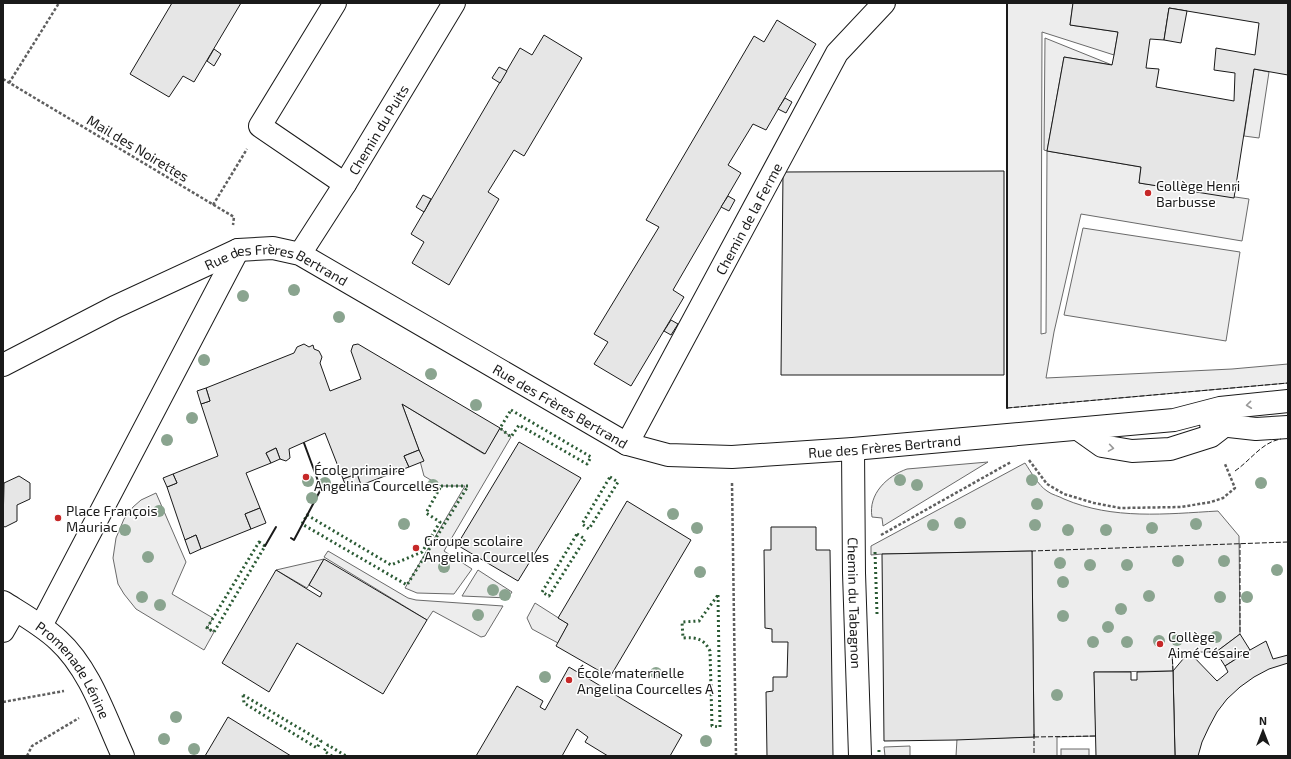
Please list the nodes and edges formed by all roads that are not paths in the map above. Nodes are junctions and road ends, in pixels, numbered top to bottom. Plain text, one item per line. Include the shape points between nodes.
1 (335, 3) edge
2 (454, 3) edge
3 (884, 3) edge
4 (345, 184) junction
5 (238, 250) junction
6 (300, 254) junction
7 (3, 365) edge
8 (1288, 401) edge
9 (1174, 420) junction
10 (1224, 426) junction
11 (1288, 427) edge
12 (1078, 429) junction
13 (627, 444) junction
14 (853, 449) junction
15 (9, 606) edge
16 (42, 626) junction
17 (3, 631) edge
18 (123, 756) edge
19 (860, 756) edge

1 - 4 street via 260,126
2 - 4 street, Chemin du Puits
3 - 13 street, Chemin de la Ferme via 837,53
4 - 6 street, Chemin du Puits
5 - 6 street, Rue des Frères Bertrand via 272,248
5 - 7 street, Rue des Frères Bertrand via 115,307
5 - 16 street
6 - 13 street, Rue des Frères Bertrand
8 -> 9 street, Rue des Frères Bertrand via 1220,408
9 - 10 street, Rue des Frères Bertrand
9 - 12 street, Rue des Frères Bertrand
10 - 11 street, Rue des Frères Bertrand via 1256,429
12 -> 10 street via 1102,446 1132,451 1170,449 1211,436
12 - 14 street, Rue des Frères Bertrand
13 - 14 street, Rue des Frères Bertrand via 668,455 732,457
14 - 19 street, Chemin du Tabagnon
15 - 16 street, Promenade Lénine
15 - 17 street
16 - 18 street, Promenade Lénine via 59,640 86,674

